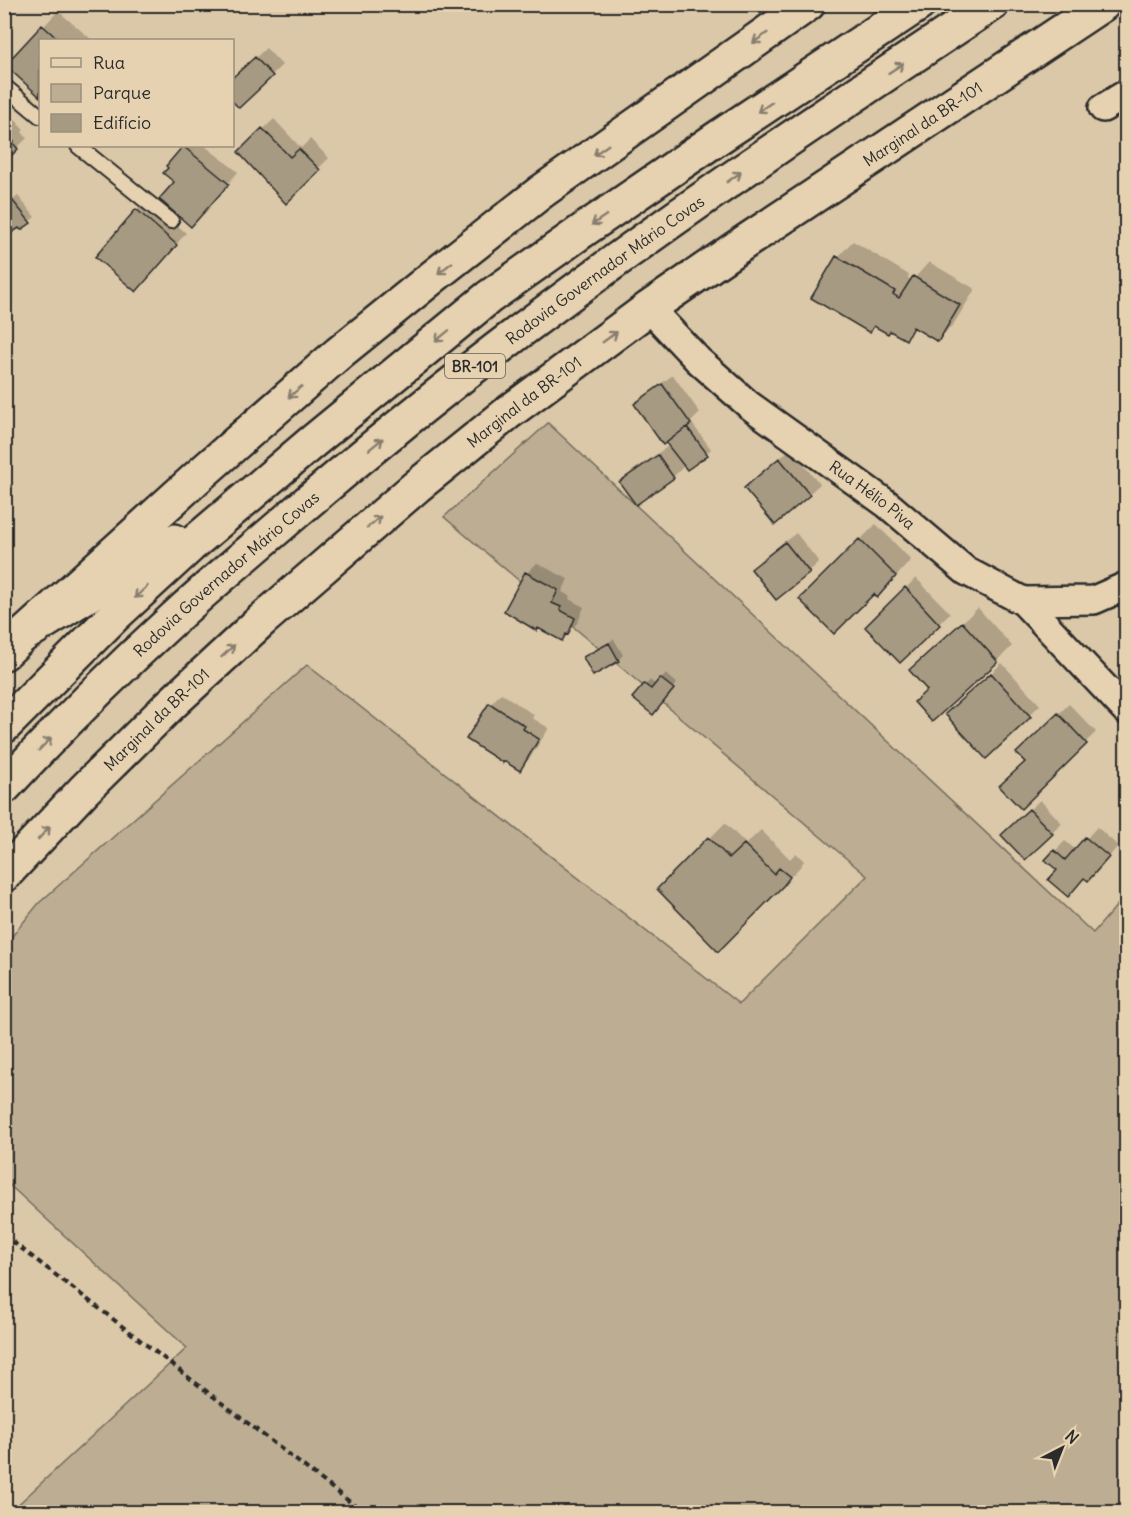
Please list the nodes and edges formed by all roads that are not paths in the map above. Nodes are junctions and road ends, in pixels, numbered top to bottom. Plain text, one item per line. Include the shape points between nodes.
1 (808, 4) edge
2 (919, 4) edge
3 (992, 4) edge
4 (1103, 4) edge
5 (4, 86) edge
6 (1126, 94) edge
7 (1103, 108) dead end
8 (39, 115) edge
9 (79, 147) edge
10 (171, 221) dead end
11 (649, 309) junction
12 (249, 494) junction
13 (1126, 586) edge
14 (1023, 601) junction
15 (13, 644) edge
16 (1126, 710) edge
17 (4, 726) edge
18 (4, 787) edge
19 (4, 875) edge

1 -> 15 main road via 541,192 434,276 339,353
2 -> 12 main road, BR-101 via 489,297
18 -> 3 main road, Rodovia Governador Mário Covas / BR-101 via 172,620 452,383 753,164
4 - 11 main road, Marginal da BR-101
5 - 8 lane
6 - 7 street
9 - 10 lane
11 - 14 street, Rua Hélio Piva via 749,405 886,504 966,571
19 -> 11 main road, Marginal da BR-101 via 162,712 287,597 509,412
12 - 15 main road
12 -> 17 main road, BR-101 via 114,616
13 - 14 street, Rua Hélio Piva via 1094,600
14 - 16 street

